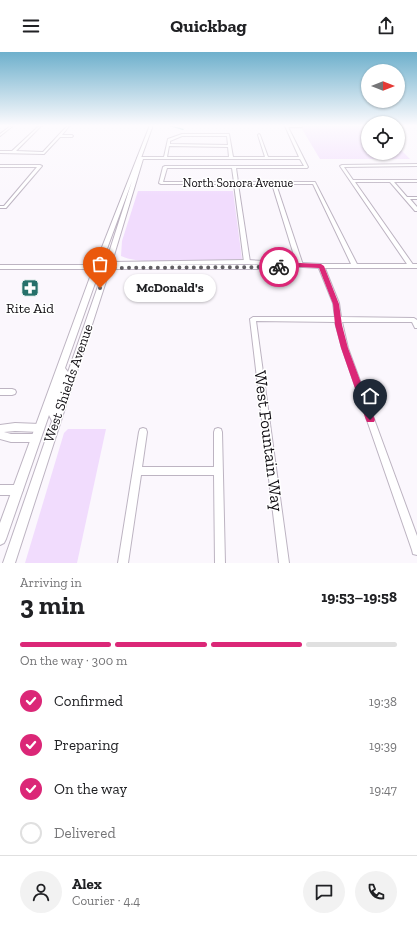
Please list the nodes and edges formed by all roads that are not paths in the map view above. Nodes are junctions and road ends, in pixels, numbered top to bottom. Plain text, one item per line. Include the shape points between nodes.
1 (16, 149) edge
2 (47, 149) edge
3 (142, 149) edge
4 (167, 149) edge
5 (230, 149) edge
6 (264, 149) edge
7 (297, 149) edge
8 (0, 152) edge
9 (12, 153) junction
10 (139, 158) junction
11 (165, 158) junction
12 (231, 158) junction
13 (267, 158) junction
14 (301, 158) junction
15 (417, 165) edge
16 (0, 166) edge
17 (5, 166) junction
18 (234, 167) junction
19 (0, 171) edge
20 (417, 180) edge
21 (352, 181) junction
22 (391, 181) junction
23 (236, 183) junction
24 (274, 183) junction
25 (406, 198) junction
26 (417, 198) edge
27 (2, 207) edge
28 (417, 210) edge
29 (229, 262) junction
30 (247, 262) junction
31 (300, 265) junction
32 (97, 266) junction
33 (108, 266) junction
34 (321, 266) junction
35 (355, 266) junction
36 (414, 266) edge
37 (0, 268) edge
38 (186, 268) junction
39 (338, 319) junction
40 (415, 323) edge
41 (74, 331) junction
42 (76, 358) junction
43 (61, 369) junction
44 (0, 392) edge
45 (12, 392) dead end
46 (56, 420) junction
47 (40, 428) junction
48 (0, 429) edge
49 (143, 432) dead end
50 (218, 432) dead end
51 (0, 435) edge
52 (36, 438) junction
53 (137, 471) junction
54 (218, 471) junction
55 (0, 490) edge
56 (18, 490) junction
57 (0, 539) edge
58 (417, 550) edge
59 (9, 563) edge
60 (123, 563) edge
61 (220, 563) edge
62 (284, 563) edge

1 - 9 street
2 - 9 street via 44,152
3 - 10 street, West Shields Avenue
4 - 11 street
5 - 12 street
6 - 13 street
7 - 14 street
8 - 9 street
10 - 11 street
10 - 32 street, West Shields Avenue
10 - 33 street, West Shields Avenue via 142,160
11 - 12 street
12 - 13 street
13 - 14 street
14 - 18 street via 306,167
15 - 21 street via 342,166
16 - 17 street
17 - 19 street
17 - 27 street via 40,166
18 - 23 street
18 - 23 street, North Sonora Avenue via 165,167 161,183
20 - 22 street
21 - 22 street
21 - 36 street
22 - 25 street
23 - 24 street, North Sonora Avenue
23 - 30 street
24 - 31 street
24 - 35 street, North Sonora Avenue via 314,183
25 - 26 street
25 - 28 street
29 - 30 street
29 - 33 street
29 - 38 street via 220,265 193,265
30 - 31 street
31 - 34 street
31 - 38 street via 272,268
32 - 33 street
32 - 37 street
32 - 41 street, West Shields Avenue
33 - 38 street
33 - 42 street, West Shields Avenue
34 - 35 street
34 - 39 street via 336,304
35 - 36 street
39 - 40 street
39 - 58 street via 345,348
39 - 62 street, West Fountain Way via 253,319
41 - 42 street via 80,335 74,352
41 - 43 street, West Shields Avenue
42 - 46 street, West Shields Avenue
43 - 46 street via 65,374 52,412
43 - 47 street, West Shields Avenue
44 - 45 street
46 - 59 street, West Shields Avenue
47 - 48 street
47 - 52 street, West Shields Avenue
49 - 53 street
50 - 54 street
51 - 52 street via 11,438
52 - 56 street, West Shields Avenue
53 - 54 street
53 - 60 street
54 - 61 street
55 - 56 street
56 - 57 street, West Shields Avenue

